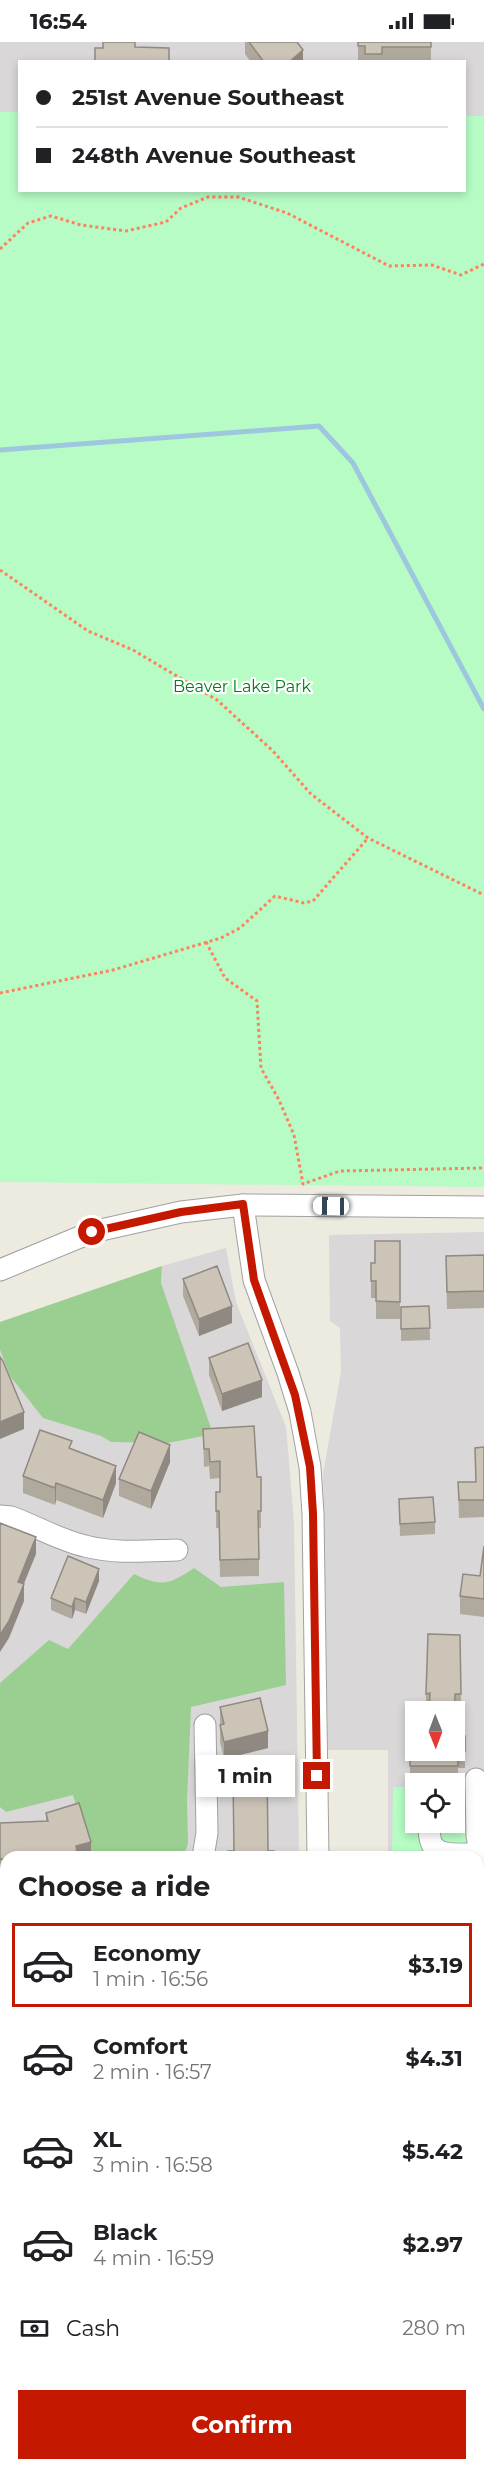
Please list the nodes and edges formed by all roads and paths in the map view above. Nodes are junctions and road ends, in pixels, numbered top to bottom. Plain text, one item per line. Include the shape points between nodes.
1 (0, 249) edge
2 (484, 264) edge
3 (0, 570) edge
4 (368, 838) junction
5 (484, 895) edge
6 (206, 942) junction
7 (0, 993) edge
8 (484, 1168) edge
9 (243, 1204) junction
10 (484, 1207) edge
11 (0, 1270) edge
12 (0, 1516) edge
13 (177, 1550) dead end
14 (205, 1725) dead end
15 (476, 1779) dead end
16 (430, 1833) edge
17 (204, 1851) edge
18 (318, 1851) edge
19 (442, 1851) edge
20 (480, 1851) edge

1 - 2 path via 28,223 51,216 126,231 166,222 181,208 208,197 238,197 287,213 389,266 432,265 461,275
3 - 4 path via 88,631 133,650 217,700 273,751 311,794
4 - 5 path
4 - 6 path via 313,902 275,896 240,928
6 - 7 path via 113,970
6 - 8 path via 225,978 257,1001 261,1068 294,1135 303,1184 340,1171
9 - 10 street
9 - 11 street via 181,1212 92,1232
9 - 18 street via 254,1280 295,1395 310,1467
12 - 13 street via 102,1550
14 - 17 street
15 - 20 street
16 - 19 street via 432,1845

